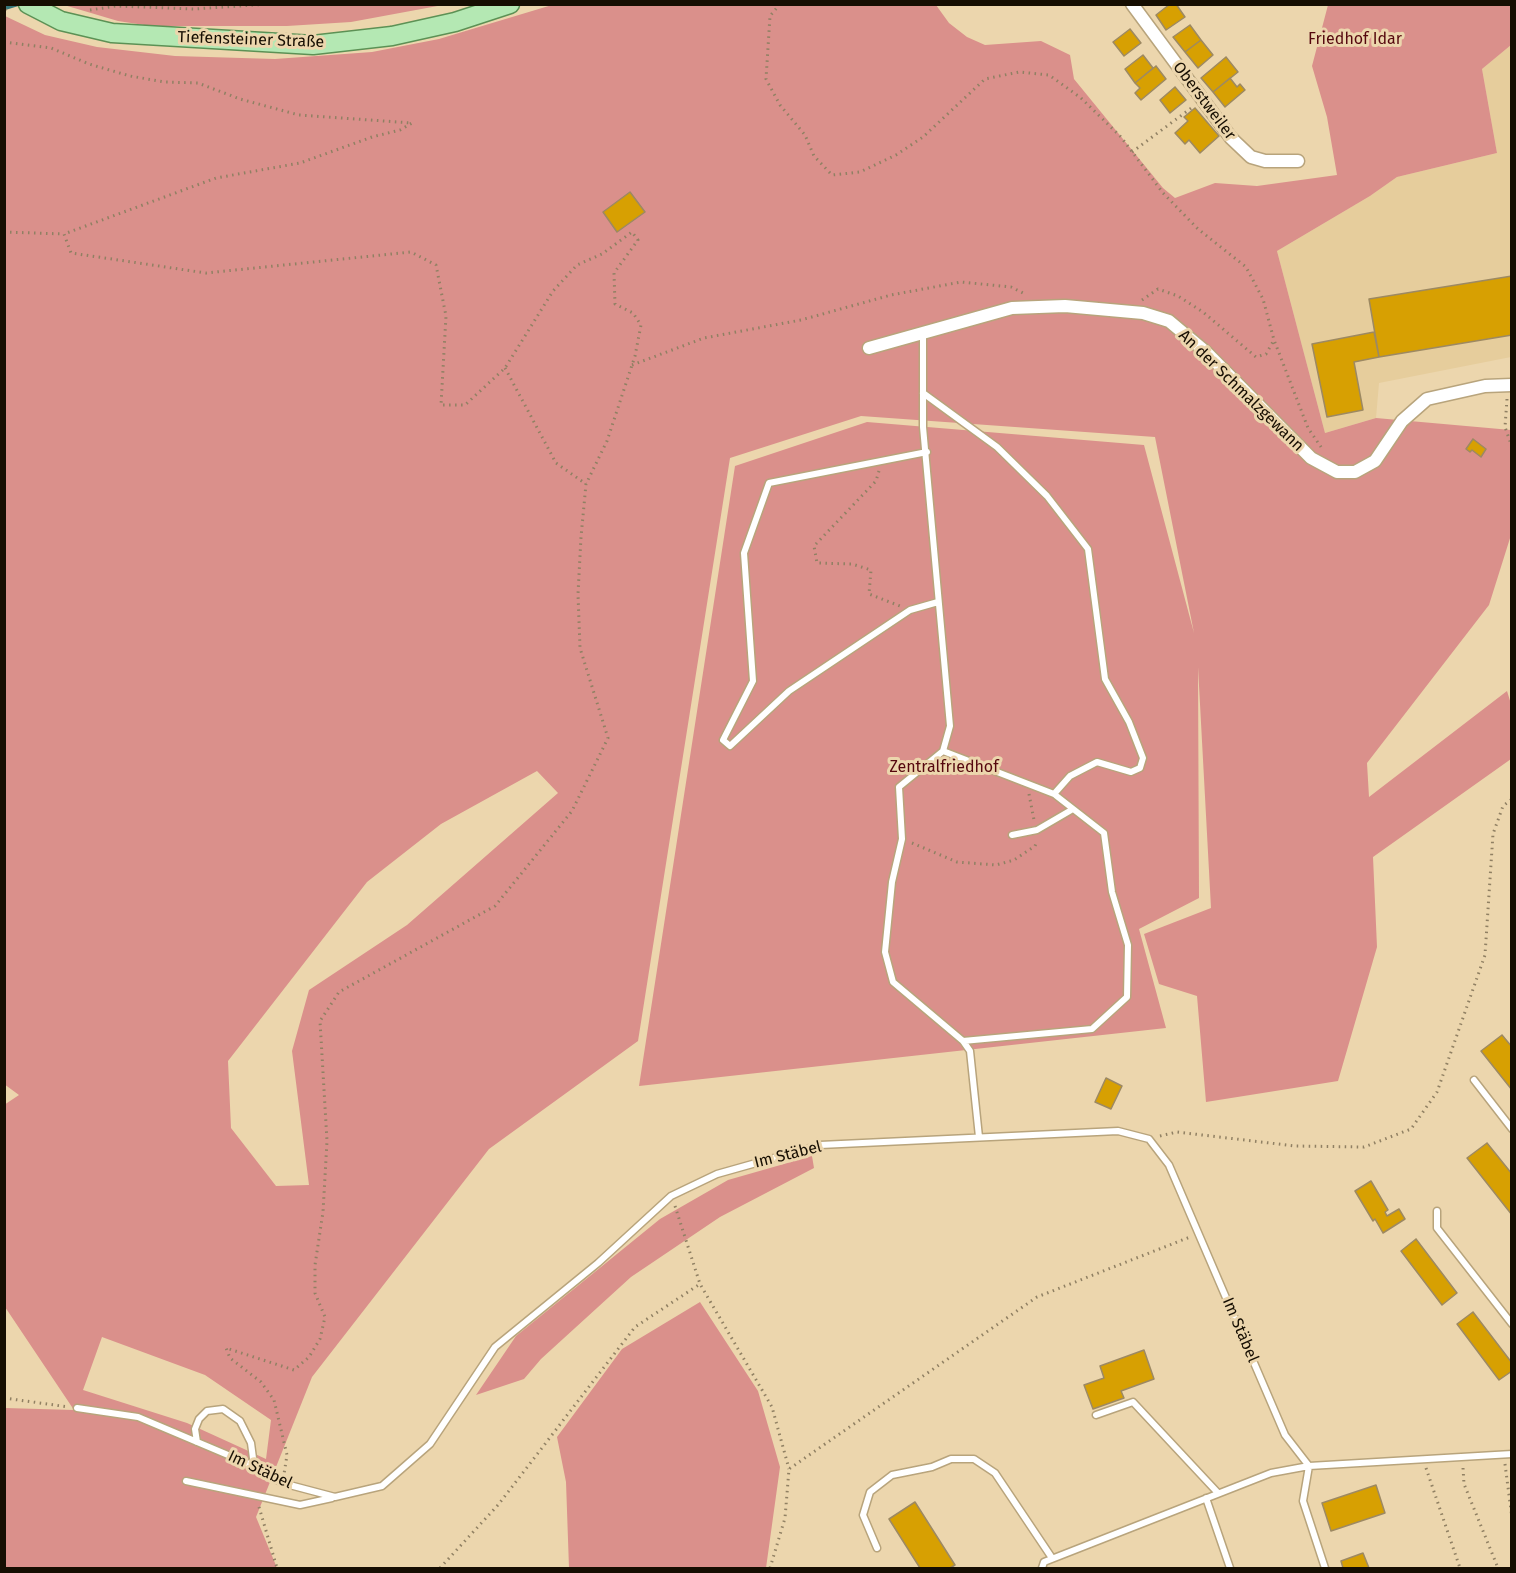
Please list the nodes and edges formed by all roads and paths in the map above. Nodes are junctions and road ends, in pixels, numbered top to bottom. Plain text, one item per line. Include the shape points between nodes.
1 (7, 4) edge
2 (270, 4) edge
3 (510, 4) edge
4 (780, 4) edge
5 (1132, 4) edge
6 (33, 7) edge
7 (83, 12) dead end
8 (5, 14) edge
9 (4, 42) edge
10 (1203, 100) junction
11 (1132, 152) junction
12 (1298, 161) dead end
13 (4, 232) edge
14 (64, 234) junction
15 (1051, 306) junction
16 (1143, 313) junction
17 (923, 333) junction
18 (1274, 340) junction
19 (869, 348) dead end
20 (632, 365) junction
21 (505, 368) junction
22 (1510, 385) edge
23 (923, 393) junction
24 (1512, 447) edge
25 (927, 452) junction
26 (882, 460) junction
27 (1337, 472) junction
28 (586, 484) junction
29 (938, 602) junction
30 (910, 610) junction
31 (943, 751) junction
32 (1026, 782) junction
33 (1054, 794) junction
34 (1512, 799) edge
35 (1073, 809) junction
36 (1037, 830) junction
37 (1012, 835) dead end
38 (902, 839) junction
39 (963, 1041) junction
40 (1474, 1080) dead end
41 (1512, 1129) edge
42 (980, 1137) junction
43 (1149, 1139) junction
44 (671, 1196) junction
45 (1437, 1211) dead end
46 (1198, 1234) junction
47 (700, 1284) junction
48 (1512, 1324) edge
49 (4, 1398) edge
50 (77, 1408) joint
51 (1096, 1415) dead end
52 (198, 1442) junction
53 (1508, 1454) edge
54 (1463, 1457) junction
55 (1423, 1460) junction
56 (254, 1466) junction
57 (1309, 1466) junction
58 (789, 1469) junction
59 (186, 1481) dead end
60 (282, 1483) junction
61 (1218, 1493) junction
62 (256, 1495) junction
63 (335, 1497) junction
64 (1206, 1498) junction
65 (1512, 1518) edge
66 (877, 1548) dead end
67 (1052, 1558) junction
68 (277, 1569) edge
69 (440, 1569) edge
70 (770, 1569) edge
71 (1042, 1569) edge
72 (1230, 1569) edge
73 (1325, 1569) edge
74 (1460, 1569) edge
75 (1498, 1569) edge

1 - 8 path
2 - 7 path via 194,9 116,6
3 - 6 main road, Tiefensteiner Straße via 392,36 313,45 112,33 62,21
4 - 11 path via 770,16 766,80 780,105 805,135 814,156 832,175 860,172 896,155 923,137 985,79 1019,72 1048,75 1057,81 1081,98
5 - 10 street, Oberstweiler
9 - 14 path via 51,48 130,76 198,83 299,115 412,123 300,163 216,178
10 - 11 path
10 - 12 street, Oberstweiler via 1231,138 1251,157
11 - 18 path via 1163,193 1246,267 1263,299
13 - 14 path
14 - 21 path via 71,253 206,273 411,252 436,265 446,316 441,405 465,405
15 - 16 street, An der Schmalzgewann
15 - 17 street, An der Schmalzgewann via 1012,308
15 - 20 path via 1011,287 961,282 891,295 801,320 704,338
16 - 18 path via 1142,300 1158,289 1203,312 1256,357 1266,354
16 - 27 street, An der Schmalzgewann via 1169,321 1206,352 1311,458
17 - 19 street, An der Schmalzgewann
17 - 23 lane
18 - 27 path via 1308,428
20 - 21 path via 641,325 633,313 615,304 614,273 638,240 632,232 602,254 577,265 553,291
20 - 28 path via 607,441
21 - 28 path via 556,463
22 - 24 path via 1505,427
22 - 27 street via 1485,386 1427,399 1401,421 1375,461 1355,472
23 - 25 lane
23 - 33 lane via 997,447 1047,496 1088,549 1105,679 1143,758 1140,768 1131,772 1097,762 1070,776
25 - 26 lane
25 - 29 lane
26 - 30 path via 876,481 814,546 817,563 852,564 871,570 869,594
26 - 30 lane via 769,483 744,553 753,681 723,740 730,746 789,691
28 - 60 path via 578,594 580,648 608,738 572,811 495,906 339,992 320,1021 327,1141 315,1265 315,1293 325,1317 320,1339 309,1357 294,1370 226,1348 230,1358 261,1382 274,1400 287,1455
29 - 30 lane
29 - 31 lane via 950,726
31 - 32 lane
31 - 38 lane via 899,787
32 - 33 lane
32 - 36 path
33 - 35 lane
34 - 43 path via 1503,806 1493,834 1485,955 1437,1092 1411,1129 1364,1147 1295,1146 1177,1132
35 - 36 lane
35 - 39 lane via 1104,833 1112,892 1128,945 1126,997 1092,1029
36 - 37 lane
36 - 38 path via 1035,846 1014,860 996,865 957,862
38 - 39 lane via 892,882 885,952 893,982
39 - 42 lane via 970,1051
40 - 41 lane
42 - 43 lane, Im Stäbel via 1118,1131
42 - 44 lane, Im Stäbel via 820,1145 717,1174
43 - 46 lane, Im Stäbel via 1169,1165
44 - 47 path
44 - 63 lane, Im Stäbel via 598,1263 495,1347 430,1444 382,1486
45 - 48 lane via 1437,1228
46 - 57 lane, Im Stäbel via 1285,1435
46 - 58 path via 1037,1296
47 - 58 path via 772,1407
47 - 69 path via 635,1327 498,1505
49 - 50 path
50 - 52 lane, Im Stäbel via 138,1417
51 - 61 lane via 1133,1402
52 - 56 lane, Im Stäbel
52 - 56 lane via 195,1429 199,1419 207,1411 223,1409 240,1421 251,1443
53 - 54 lane
53 - 65 path
54 - 55 lane
54 - 75 path via 1464,1484
55 - 57 lane
55 - 74 path
56 - 60 lane, Im Stäbel
57 - 61 lane via 1271,1473
57 - 73 lane via 1304,1501
58 - 70 path via 785,1518
59 - 62 lane
60 - 63 lane, Im Stäbel
61 - 64 lane
62 - 63 lane via 300,1504
62 - 68 path
64 - 67 lane
64 - 72 lane
66 - 67 lane via 862,1515 870,1492 892,1475 951,1459 974,1459 994,1473
67 - 71 lane via 1044,1562

